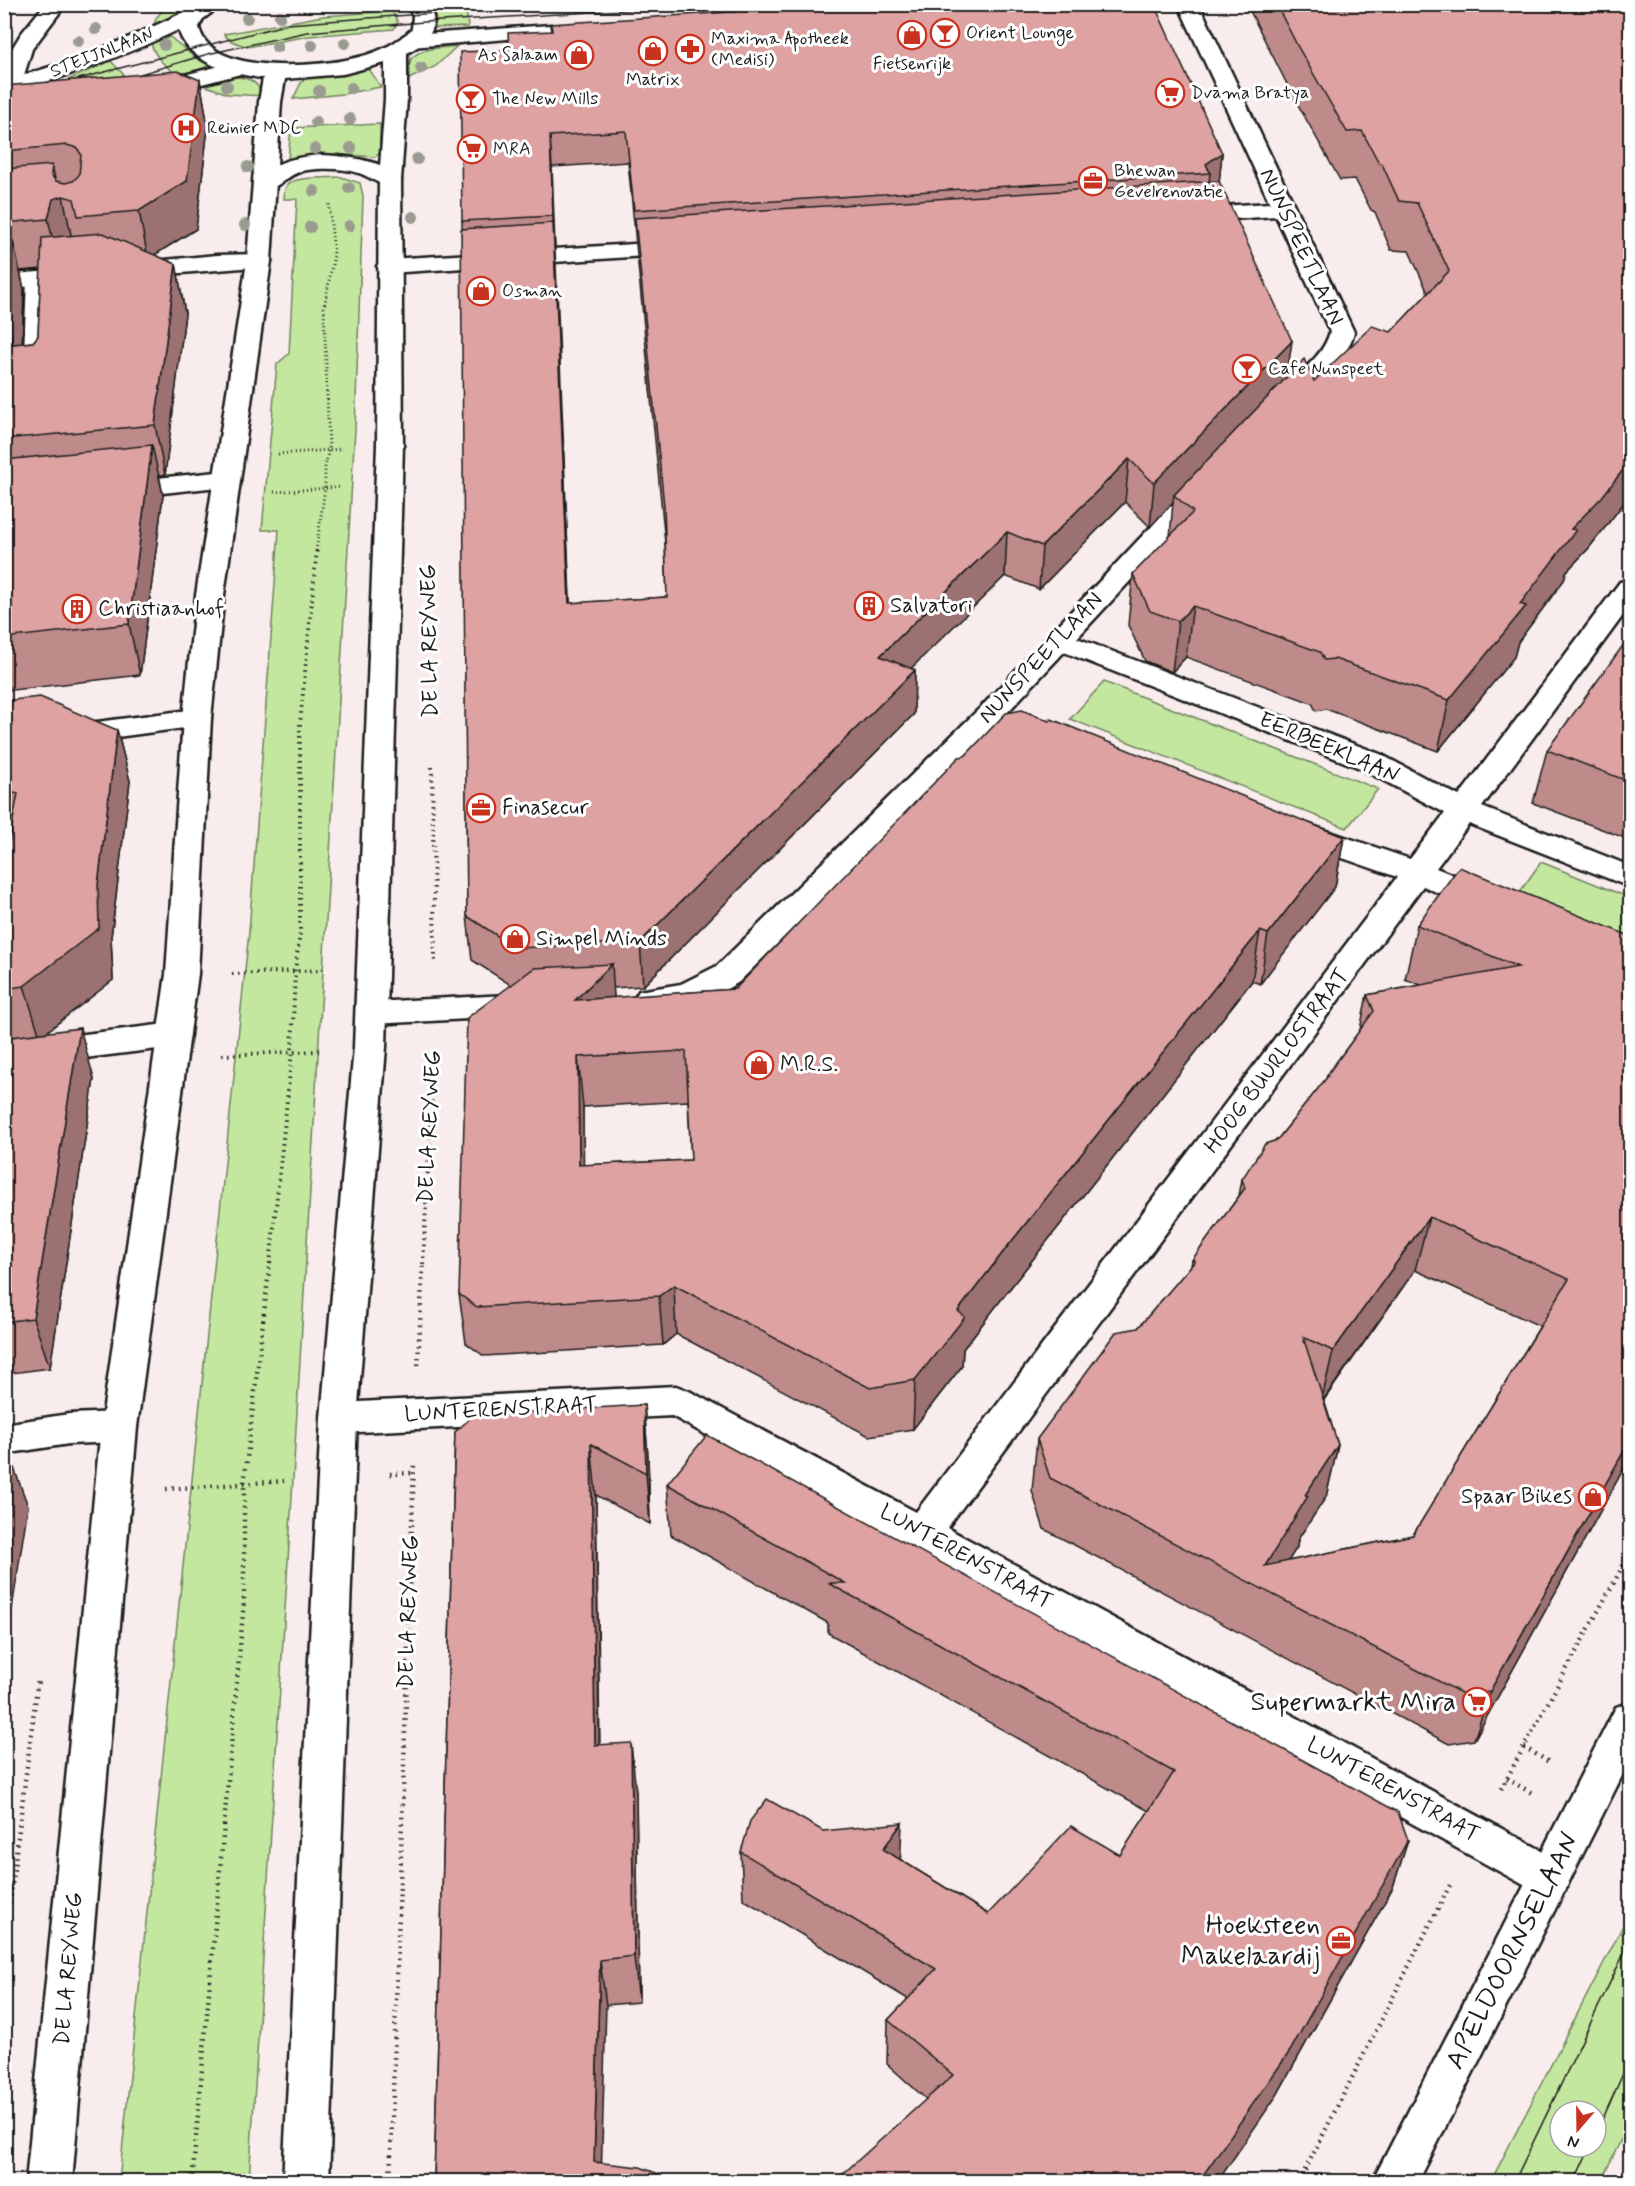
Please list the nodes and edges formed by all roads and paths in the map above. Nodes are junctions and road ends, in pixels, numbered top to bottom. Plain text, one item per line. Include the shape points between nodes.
1 (56, 4) edge
2 (415, 4) edge
3 (1188, 4) edge
4 (206, 9) edge
5 (571, 29) edge
6 (404, 45) junction
7 (240, 67) junction
8 (275, 72) junction
9 (8, 87) edge
10 (132, 96) edge
11 (20, 113) edge
12 (330, 163) junction
13 (390, 180) junction
14 (265, 184) junction
15 (1283, 209) junction
16 (1164, 217) edge
17 (699, 247) edge
18 (259, 261) junction
19 (389, 266) junction
20 (39, 279) junction
21 (4, 282) edge
22 (4, 387) edge
23 (1261, 426) edge
24 (390, 445) junction
25 (329, 450) junction
26 (1221, 469) edge
27 (227, 477) junction
28 (388, 484) junction
29 (325, 488) junction
30 (96, 492) edge
31 (1630, 588) edge
32 (1058, 640) junction
33 (994, 710) junction
34 (197, 718) junction
35 (1026, 723) edge
36 (4, 743) edge
37 (432, 766) dead end
38 (1464, 811) junction
39 (1274, 822) edge
40 (1419, 873) junction
41 (1630, 877) edge
42 (1514, 911) edge
43 (372, 968) junction
44 (295, 971) junction
45 (182, 974) junction
46 (624, 1001) edge
47 (552, 1004) edge
48 (433, 1010) junction
49 (372, 1013) junction
50 (172, 1047) junction
51 (370, 1047) junction
52 (292, 1052) junction
53 (4, 1056) edge
54 (415, 1414) junction
55 (339, 1418) junction
56 (119, 1427) junction
57 (4, 1440) edge
58 (413, 1473) junction
59 (337, 1478) junction
60 (244, 1484) junction
61 (113, 1493) junction
62 (922, 1533) junction
63 (1630, 1720) edge
64 (1550, 1877) junction
65 (49, 2181) edge
66 (192, 2181) edge
67 (306, 2181) edge
68 (390, 2181) edge
69 (1394, 2181) edge

1 - 9 street via 26,41
2 - 6 street via 426,20 423,30
3 - 15 street, NUNSPEETLAAN
4 - 7 street via 189,25 192,42 215,59
4 - 9 street, STEIJNLAAN via 142,41
5 - 6 street
6 - 8 street via 350,64
6 - 13 street, DE LA REYWEG
7 - 8 street
7 - 10 street
8 - 14 street, DE LA REYWEG
9 - 11 street
12 - 13 street via 369,168
12 - 14 street via 280,171
12 - 25 path via 334,255 324,308
13 - 19 street, DE LA REYWEG
14 - 18 street, DE LA REYWEG
15 - 16 street
15 - 23 street, NUNSPEETLAAN via 1342,332 1338,345
17 - 19 street
18 - 20 street via 73,265
18 - 27 street, DE LA REYWEG
19 - 24 street, DE LA REYWEG
20 - 21 street
20 - 22 street via 35,384
24 - 25 path
24 - 28 street, DE LA REYWEG
25 - 27 path
25 - 29 path
26 - 32 street, NUNSPEETLAAN
27 - 29 path
27 - 30 street
27 - 34 street, DE LA REYWEG
28 - 29 path
28 - 43 street, DE LA REYWEG
29 - 44 path via 300,724 300,933
31 - 38 street, HOOG BUURLOSTRAAT
32 - 33 street, NUNSPEETLAAN
32 - 38 street, EERBEEKLAAN via 1370,761
33 - 35 street
33 - 46 street, NUNSPEETLAAN via 728,974 706,988 671,998
34 - 36 street
34 - 45 street, DE LA REYWEG
37 - 43 path via 435,967
38 - 40 street, HOOG BUURLOSTRAAT
38 - 41 street, EERBEEKLAAN
39 - 40 street
40 - 42 street
40 - 62 street, HOOG BUURLOSTRAAT
43 - 44 path
43 - 49 street, DE LA REYWEG
44 - 45 path
44 - 52 path
45 - 50 street, DE LA REYWEG
47 - 48 street
48 - 49 street
48 - 54 path, DE LA REYWEG via 435,1041
49 - 51 street, DE LA REYWEG
50 - 52 path
50 - 53 street
50 - 56 street, DE LA REYWEG
51 - 52 path
51 - 55 street, DE LA REYWEG
52 - 60 path
54 - 55 street, LUNTERENSTRAAT
54 - 58 path, DE LA REYWEG
54 - 62 street, LUNTERENSTRAAT via 676,1401
55 - 59 street, DE LA REYWEG
56 - 57 street via 69,1429
56 - 61 street, DE LA REYWEG
58 - 59 path
58 - 68 path, DE LA REYWEG
59 - 60 path
59 - 67 street, DE LA REYWEG
60 - 61 path
60 - 66 path via 244,1602
61 - 65 street, DE LA REYWEG
62 - 64 street, LUNTERENSTRAAT
63 - 64 street, APELDOORNSELAAN
64 - 69 street, APELDOORNSELAAN

